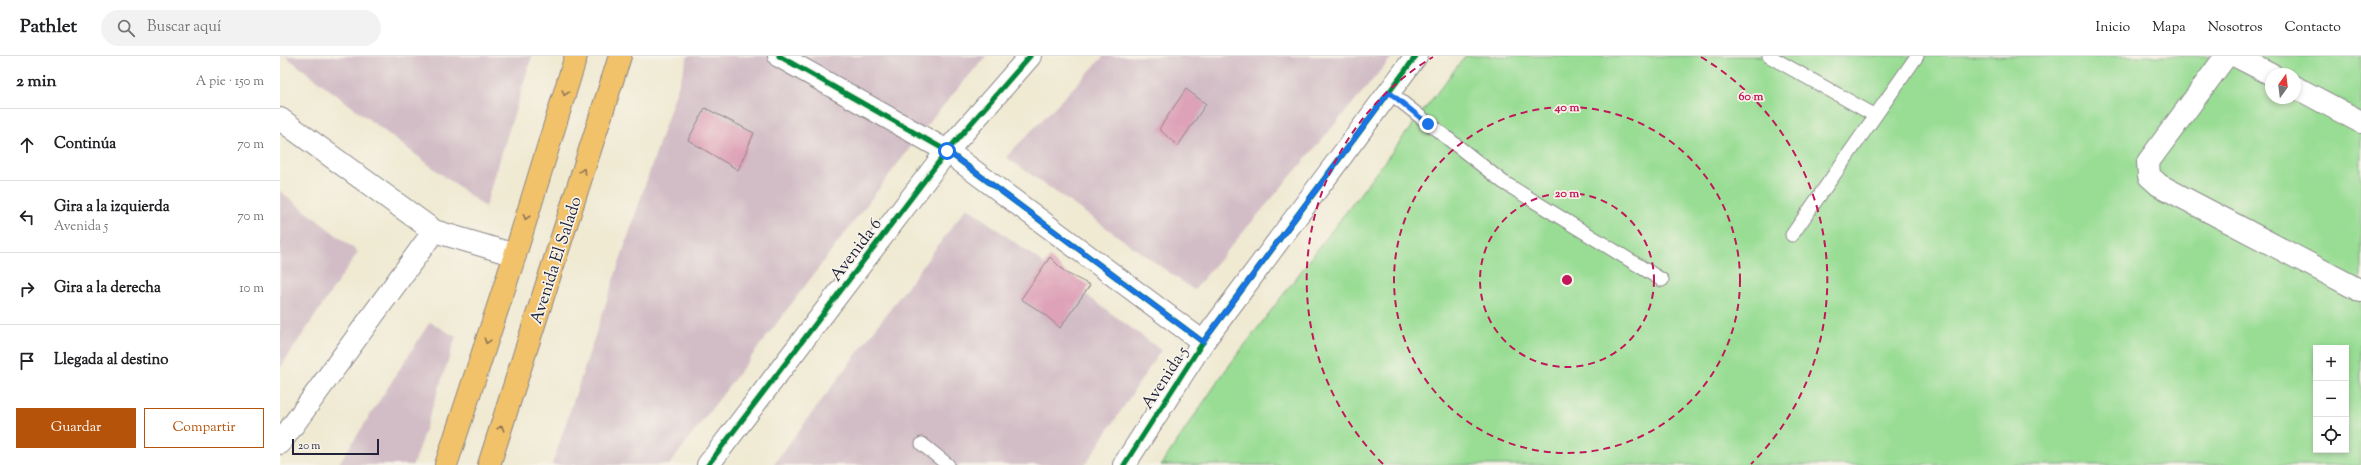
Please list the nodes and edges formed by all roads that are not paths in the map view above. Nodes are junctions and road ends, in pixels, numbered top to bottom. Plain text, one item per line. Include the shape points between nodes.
1 (576, 56) edge
2 (620, 56) edge
3 (779, 56) edge
4 (1030, 56) edge
5 (1416, 56) edge
6 (1769, 56) edge
7 (1917, 56) edge
8 (2226, 56) edge
9 (2236, 56) edge
10 (2265, 71) edge
11 (2301, 90) edge
12 (1389, 92) junction
13 (1874, 115) junction
14 (280, 119) edge
15 (2361, 122) edge
16 (947, 151) junction
17 (434, 232) junction
18 (1792, 235) dead end
19 (515, 255) junction
20 (1662, 280) dead end
21 (2361, 290) edge
22 (1203, 342) junction
23 (280, 443) edge
24 (922, 444) dead end
25 (446, 465) edge
26 (489, 465) edge
27 (708, 465) edge
28 (948, 465) edge
29 (1124, 465) edge

1 -> 19 main road
26 -> 2 main road, Avenida El Salado
3 - 16 street
4 - 16 street, Avenida 6
5 - 12 street, Avenida 5
6 - 13 lane
7 - 13 lane
8 - 21 street via 2148,162 2149,176 2159,185
9 - 10 street
11 - 15 street
12 - 20 lane via 1503,182
12 - 22 street, Avenida 5
13 - 18 lane
14 - 17 street
16 - 22 street
16 - 27 street, Avenida 6
17 - 19 street
17 - 23 street
19 -> 25 main road
22 - 29 street, Avenida 5
24 - 28 lane

